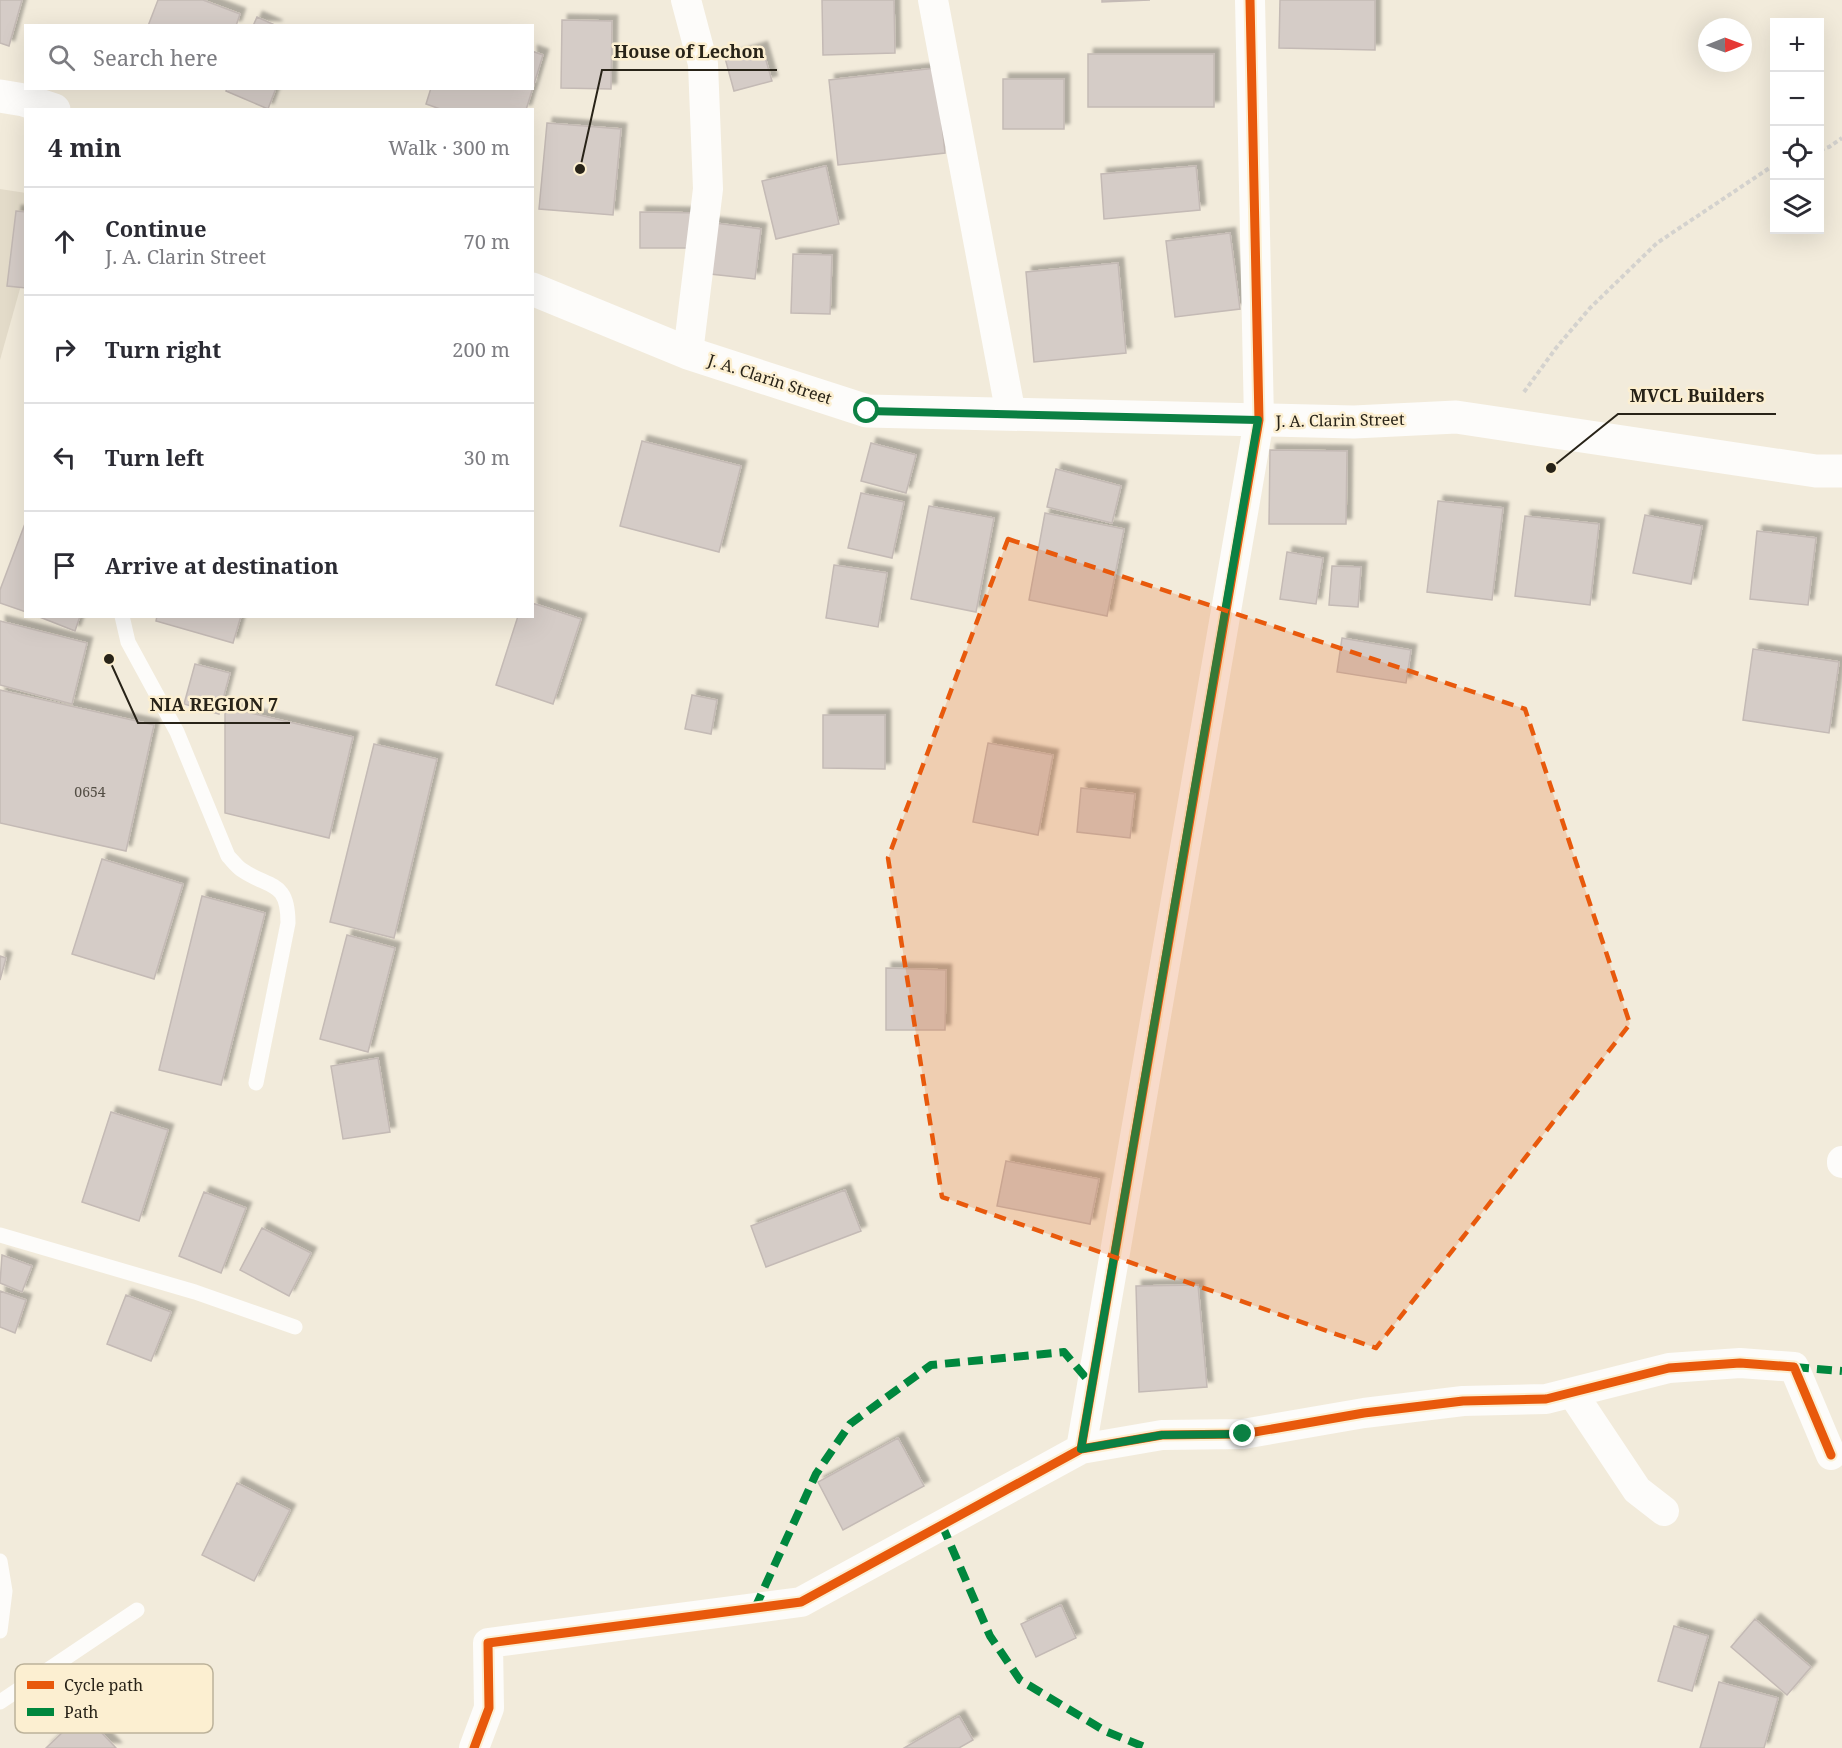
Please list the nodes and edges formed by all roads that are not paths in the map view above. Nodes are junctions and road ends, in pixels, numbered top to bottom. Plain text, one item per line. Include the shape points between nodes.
1 (686, 0) edge
2 (933, 0) edge
3 (1250, 0) edge
4 (0, 96) edge
5 (48, 108) edge
6 (534, 290) edge
7 (688, 352) junction
8 (1011, 415) junction
9 (1258, 420) junction
10 (1842, 471) edge
11 (122, 618) edge
12 (256, 1083) dead end
13 (0, 1235) edge
14 (295, 1327) dead end
15 (1573, 1394) junction
16 (1081, 1449) junction
17 (1831, 1455) dead end
18 (1664, 1511) dead end
19 (0, 1561) edge
20 (137, 1610) dead end
21 (0, 1631) edge
22 (57, 1664) edge
23 (15, 1692) edge
24 (0, 1702) edge
25 (474, 1748) edge

1 - 7 street via 703,64 708,189
2 - 8 street
3 - 9 street
4 - 5 main road
6 - 7 main road, J. A. Clarin Street
7 - 8 main road, J. A. Clarin Street via 867,411
8 - 9 main road, J. A. Clarin Street
9 - 10 main road, J. A. Clarin Street via 1354,422 1456,417 1816,471
9 - 16 street
11 - 12 lane via 128,642 177,732 228,856 241,870 276,886 288,904 288,923
13 - 14 lane via 195,1292
15 - 16 street via 1546,1400 1463,1401 1243,1434 1162,1435
15 - 17 street via 1669,1368 1740,1363 1794,1366
15 - 18 street via 1637,1490
16 - 25 street via 801,1602 488,1643 489,1708
19 - 21 lane via 5,1591
20 - 22 lane
23 - 24 lane

